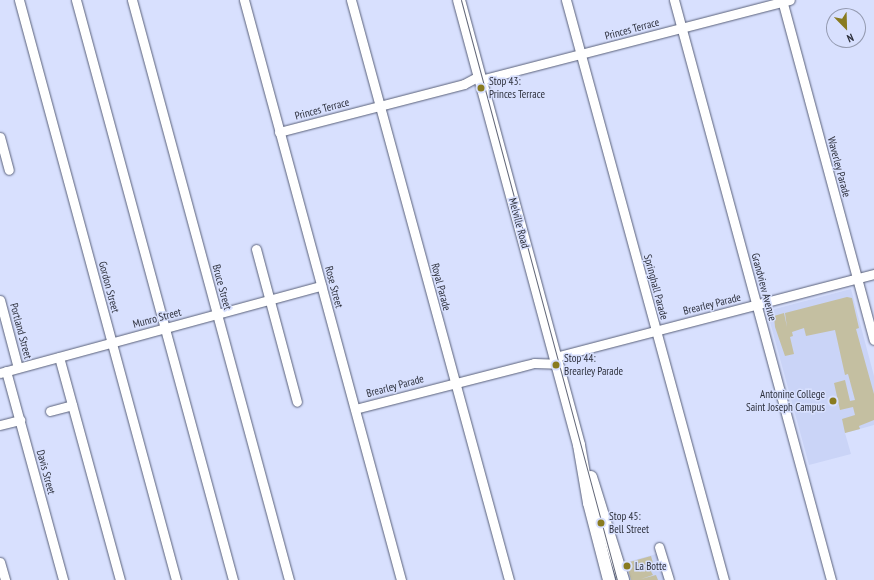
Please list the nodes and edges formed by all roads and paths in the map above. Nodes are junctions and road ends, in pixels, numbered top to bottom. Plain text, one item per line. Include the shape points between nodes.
1 (19, 0) edge
2 (76, 0) edge
3 (132, 0) edge
4 (244, 0) edge
5 (351, 0) edge
6 (459, 0) edge
7 (566, 0) edge
8 (674, 0) edge
9 (784, 1) edge
10 (682, 28) junction
11 (581, 54) junction
12 (480, 80) junction
13 (380, 106) junction
14 (279, 132) junction
15 (0, 137) edge
16 (9, 170) dead end
17 (256, 248) dead end
18 (874, 274) edge
19 (857, 279) junction
20 (321, 286) junction
21 (0, 300) edge
22 (270, 300) junction
23 (756, 305) junction
24 (217, 314) junction
25 (164, 328) junction
26 (656, 331) junction
27 (874, 340) edge
28 (112, 343) junction
29 (59, 357) junction
30 (555, 357) junction
31 (534, 363) junction
32 (18, 368) junction
33 (3, 372) edge
34 (455, 383) junction
35 (297, 402) dead end
36 (72, 405) junction
37 (354, 409) junction
38 (50, 412) dead end
39 (20, 420) junction
40 (0, 425) edge
41 (580, 445) junction
42 (659, 547) dead end
43 (0, 562) edge
44 (5, 580) edge
45 (63, 580) edge
46 (120, 580) edge
47 (176, 580) edge
48 (233, 580) edge
49 (289, 580) edge
50 (401, 580) edge
51 (509, 580) edge
52 (609, 580) edge
53 (623, 580) edge
54 (669, 580) edge
55 (723, 580) edge
56 (831, 580) edge

1 - 28 street, Gordon Street
2 - 25 street
3 - 24 street, Bruce Street
4 - 14 street, Rose Street
5 - 13 street, Royal Parade
6 - 12 main road, Melville Road
7 - 11 street, Springhall Parade
8 - 10 street, Grandview Avenue
9 - 10 street, Princes Terrace
9 - 19 street, Waverley Parade
10 - 11 street, Princes Terrace
10 - 23 street, Grandview Avenue
11 - 12 street, Princes Terrace
11 - 26 street, Springhall Parade
12 - 13 street, Princes Terrace
12 - 30 main road, Melville Road
13 - 14 street, Princes Terrace
13 - 34 street, Royal Parade
14 - 20 street, Rose Street
15 - 16 street
17 - 22 street
18 - 19 street, Brearley Parade
19 - 23 street, Brearley Parade
19 - 27 street, Waverley Parade
20 - 22 street, Munro Street
20 - 37 street, Rose Street
21 - 32 street, Portland Street
22 - 24 street, Munro Street
22 - 35 street
23 - 26 street, Brearley Parade
23 - 56 street, Grandview Avenue
24 - 25 street, Munro Street
24 - 49 street, Bruce Street
25 - 28 street, Munro Street
25 - 48 street
26 - 30 street, Brearley Parade
26 - 55 street, Springhall Parade
28 - 29 street, Munro Street
28 - 47 street, Gordon Street
29 - 32 street, Munro Street
29 - 36 street
30 - 31 street, Brearley Parade
30 - 31 street, Brearley Parade
30 - 41 main road, Melville Road
31 - 34 street, Brearley Parade
32 - 33 street, Munro Street
33 - 39 street, Davis Street
34 - 37 street, Brearley Parade
34 - 51 street, Royal Parade
36 - 38 street
36 - 46 street
37 - 50 street, Rose Street
39 - 40 street
39 - 45 street, Davis Street
41 - 52 main road, Melville Road via 589,503
41 - 53 main road, Melville Road via 606,519
42 - 54 street
43 - 44 street

